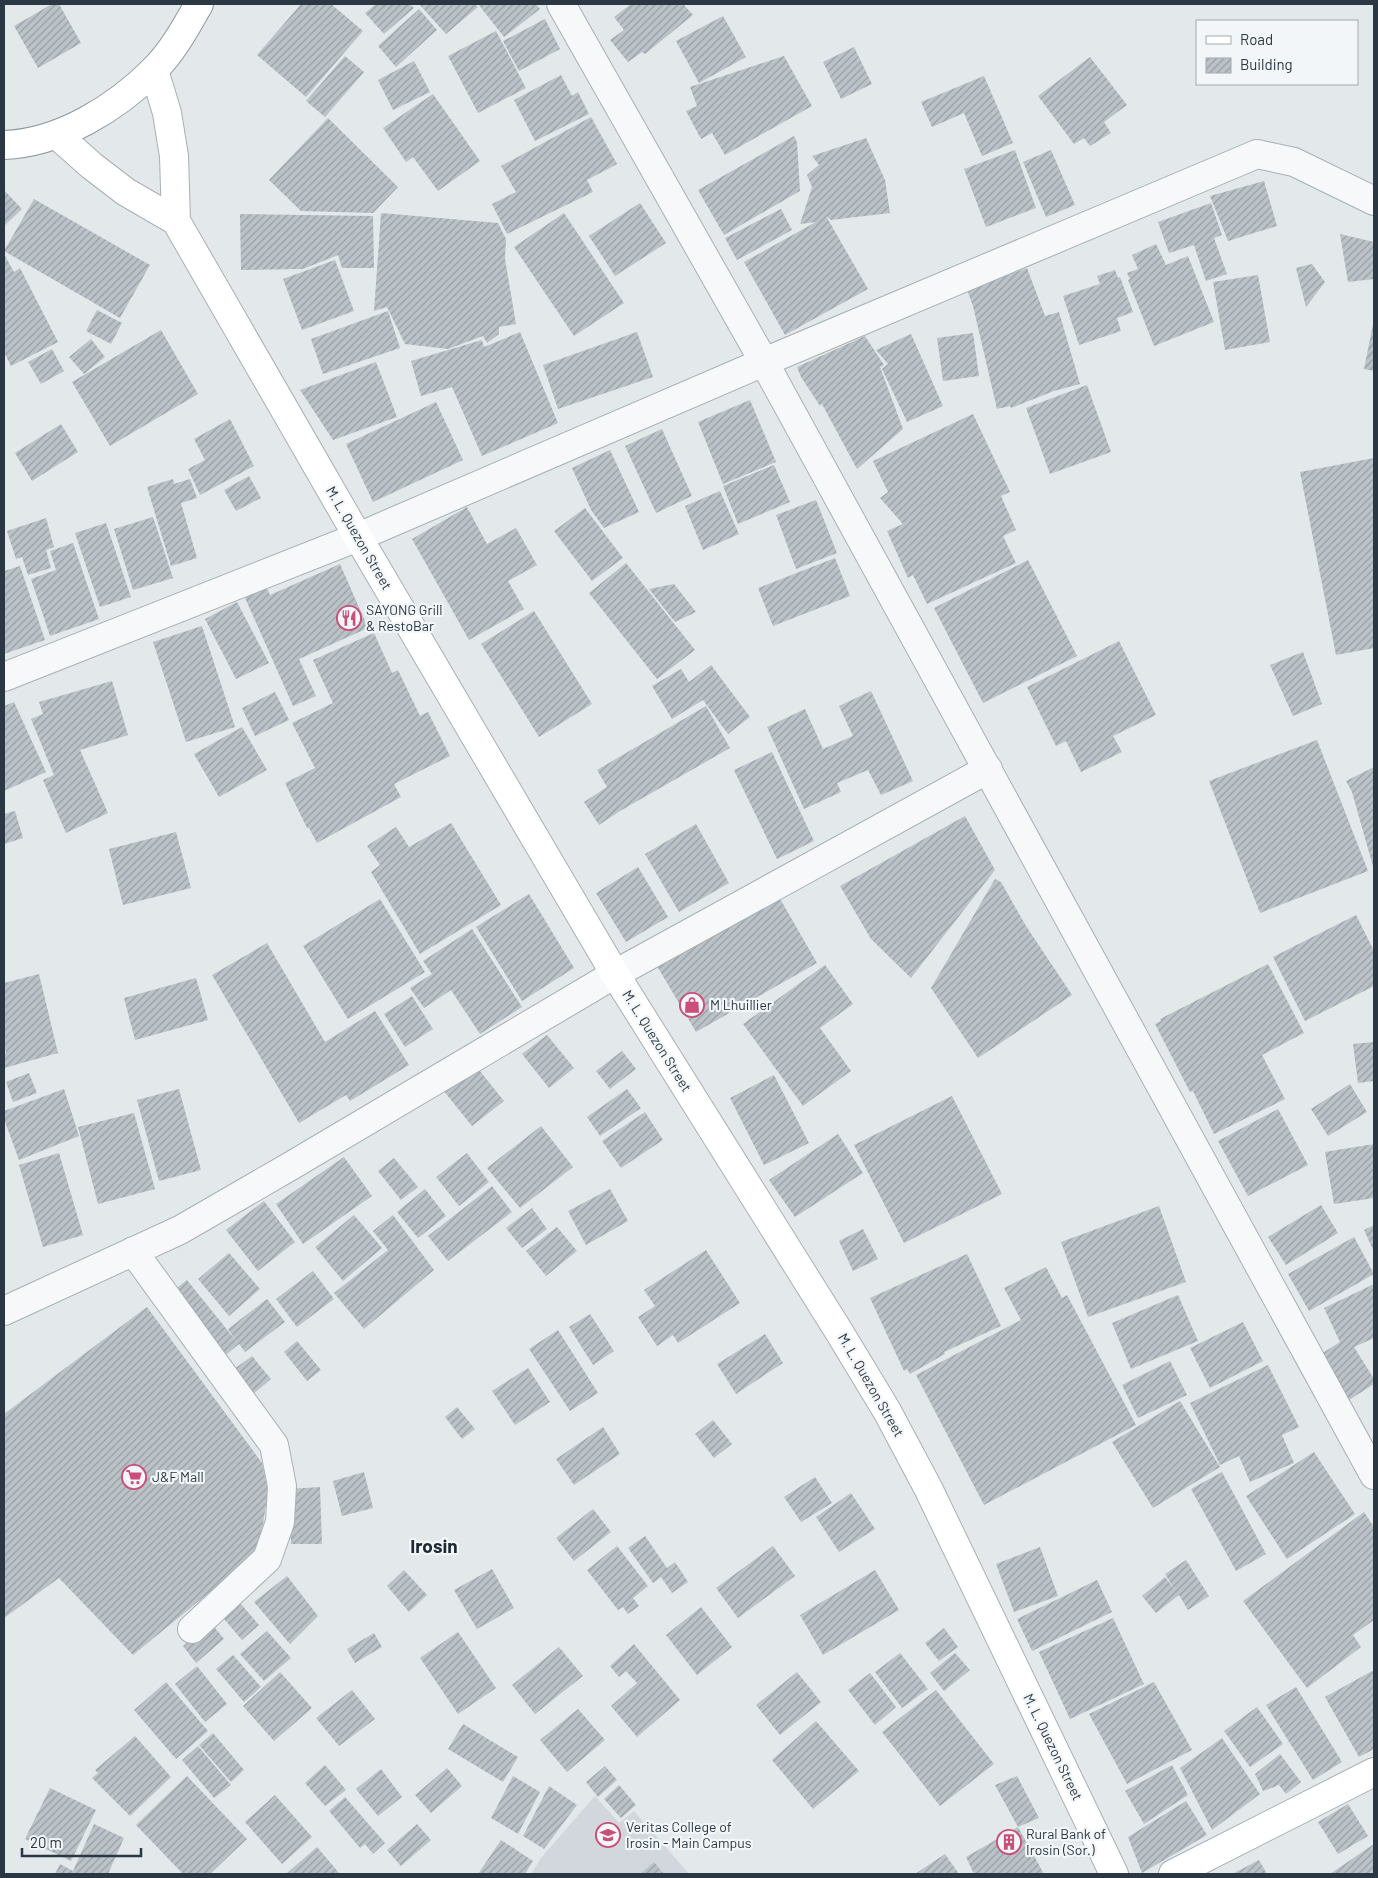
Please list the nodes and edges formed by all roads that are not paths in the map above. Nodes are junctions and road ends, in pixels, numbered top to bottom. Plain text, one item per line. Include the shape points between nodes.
1 (199, 4) edge
2 (561, 4) edge
3 (154, 70) junction
4 (57, 134) junction
5 (6, 146) edge
6 (1374, 201) edge
7 (176, 221) junction
8 (764, 362) junction
9 (358, 537) junction
10 (4, 677) edge
11 (988, 769) junction
12 (614, 974) junction
13 (133, 1251) junction
14 (4, 1311) edge
15 (1374, 1475) edge
16 (192, 1628) dead end
17 (1374, 1772) edge
18 (1114, 1874) edge
19 (1173, 1874) edge

1 - 3 main road via 178,40
2 - 8 street
3 - 4 main road via 92,117
3 - 7 main road, M. L. Quezon Street via 167,113 174,156
4 - 5 main road
4 - 7 main road, M. L. Quezon Street via 126,192
6 - 8 street via 1294,162 1257,154
7 - 9 main road, M. L. Quezon Street
8 - 9 street
8 - 11 street
9 - 10 street
9 - 12 main road, M. L. Quezon Street
11 - 12 street
11 - 15 street
12 - 13 street via 180,1230
12 - 18 main road, M. L. Quezon Street via 887,1411 928,1488
13 - 14 street
13 - 16 street via 274,1445 282,1486 280,1522 267,1559
17 - 19 main road

